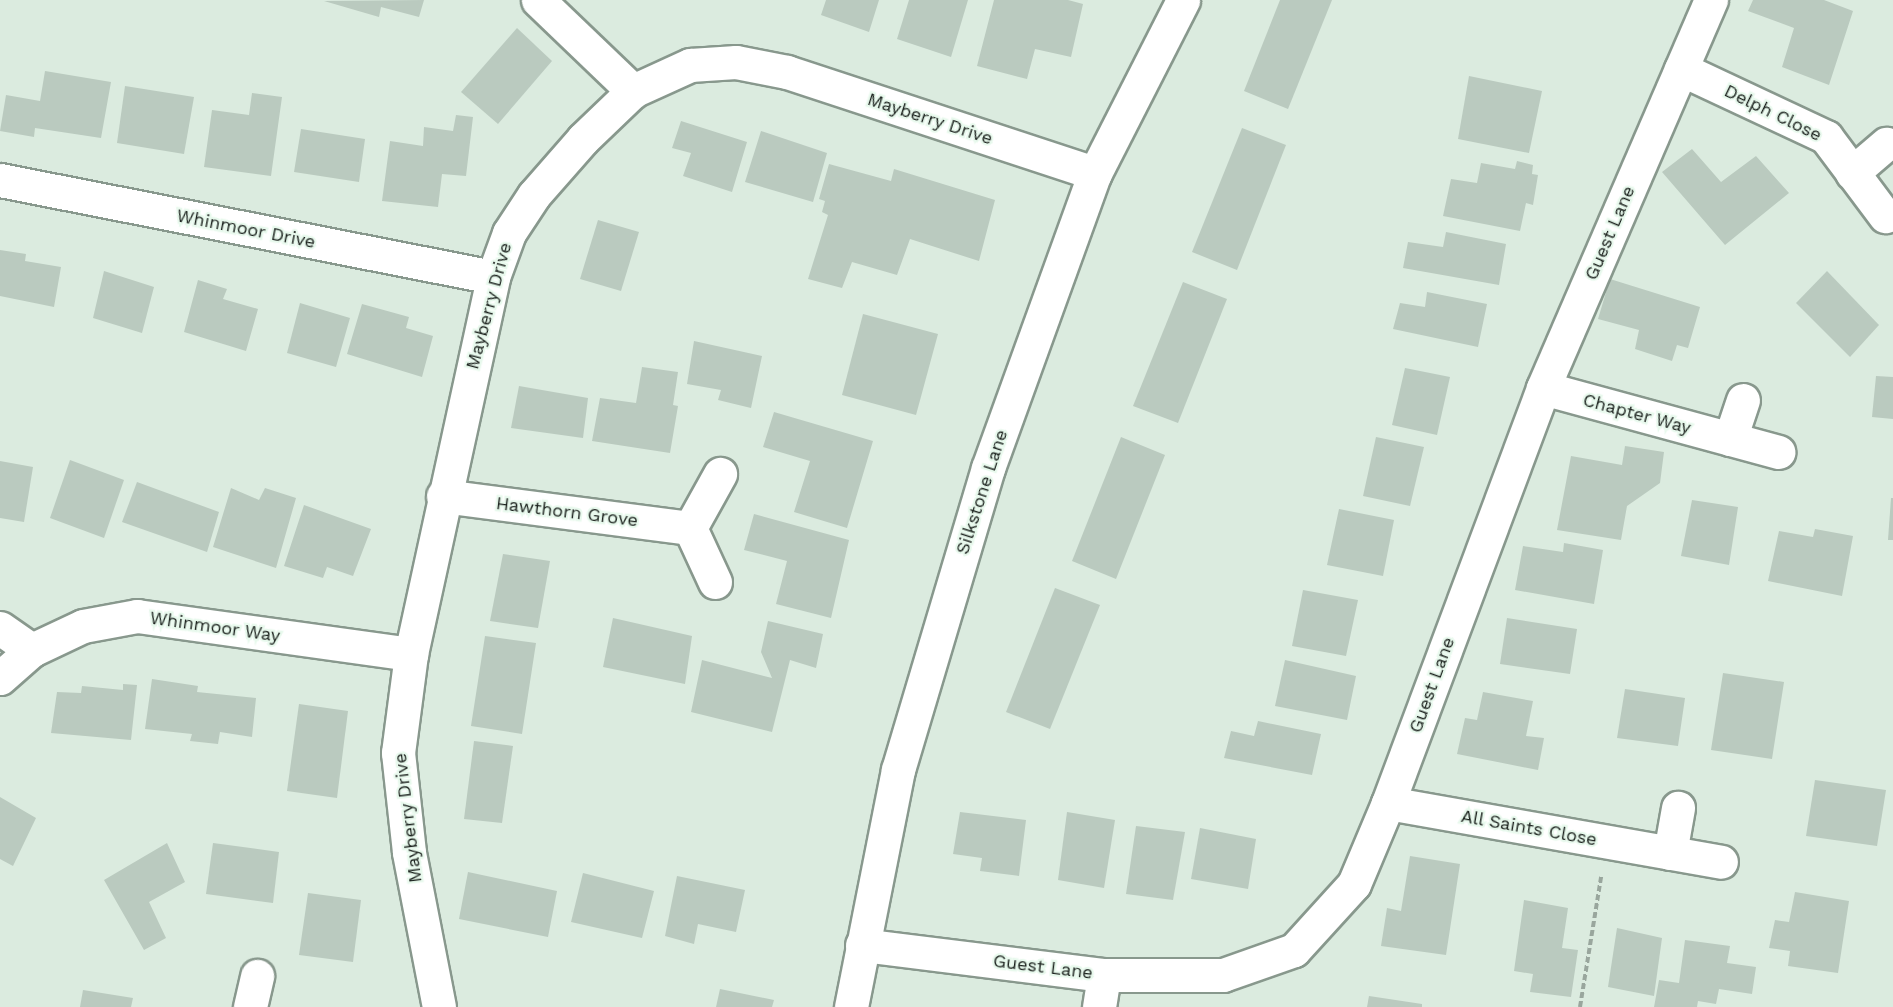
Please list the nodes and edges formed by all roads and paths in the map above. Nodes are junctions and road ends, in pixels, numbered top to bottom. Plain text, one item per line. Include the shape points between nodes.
1 (538, 0) edge
2 (1183, 0) edge
3 (1711, 0) edge
4 (1681, 69) junction
5 (633, 91) junction
6 (1886, 144) dead end
7 (1095, 173) junction
8 (1852, 173) junction
9 (0, 180) edge
10 (1884, 216) dead end
11 (493, 277) junction
12 (1543, 388) junction
13 (1743, 400) dead end
14 (1730, 439) junction
15 (1778, 452) dead end
16 (720, 474) dead end
17 (443, 496) junction
18 (690, 528) junction
19 (715, 582) dead end
20 (0, 628) edge
21 (32, 650) junction
22 (411, 654) junction
23 (0, 678) edge
24 (1389, 803) junction
25 (1678, 808) dead end
26 (1606, 842) junction
27 (1670, 853) junction
28 (1721, 862) dead end
29 (862, 945) junction
30 (1104, 975) junction
31 (439, 1007) edge
32 (851, 1007) edge
33 (1099, 1007) edge
34 (1580, 1007) edge

1 - 5 street
2 - 7 street, Silkstone Lane
3 - 4 street, Guest Lane
4 - 8 street, Delph Close via 1826,137
4 - 12 street, Guest Lane
5 - 7 street, Mayberry Drive via 690,65 736,62 787,72
5 - 11 street, Mayberry Drive via 583,139 534,195 509,233
6 - 8 street
7 - 29 street, Silkstone Lane via 984,479 898,770
8 - 10 street, Delph Close
9 - 11 street, Whinmoor Drive
11 - 17 street, Mayberry Drive
12 - 14 street, Chapter Way
12 - 24 street, Guest Lane
13 - 14 street
14 - 15 street, Chapter Way
16 - 18 street
17 - 18 street, Hawthorn Grove
17 - 22 street, Mayberry Drive
18 - 19 street
20 - 21 street
21 - 22 street, Whinmoor Way via 82,626 137,616
21 - 23 street, Whinmoor Way
22 - 31 street, Mayberry Drive via 398,753 409,852
24 - 26 street, All Saints Close
24 - 30 street, Guest Lane via 1354,884 1294,950 1223,975
25 - 27 street
26 - 27 street, All Saints Close
26 - 34 path
27 - 28 street, All Saints Close
29 - 30 street, Guest Lane
29 - 32 street, Silkstone Lane
30 - 33 street

